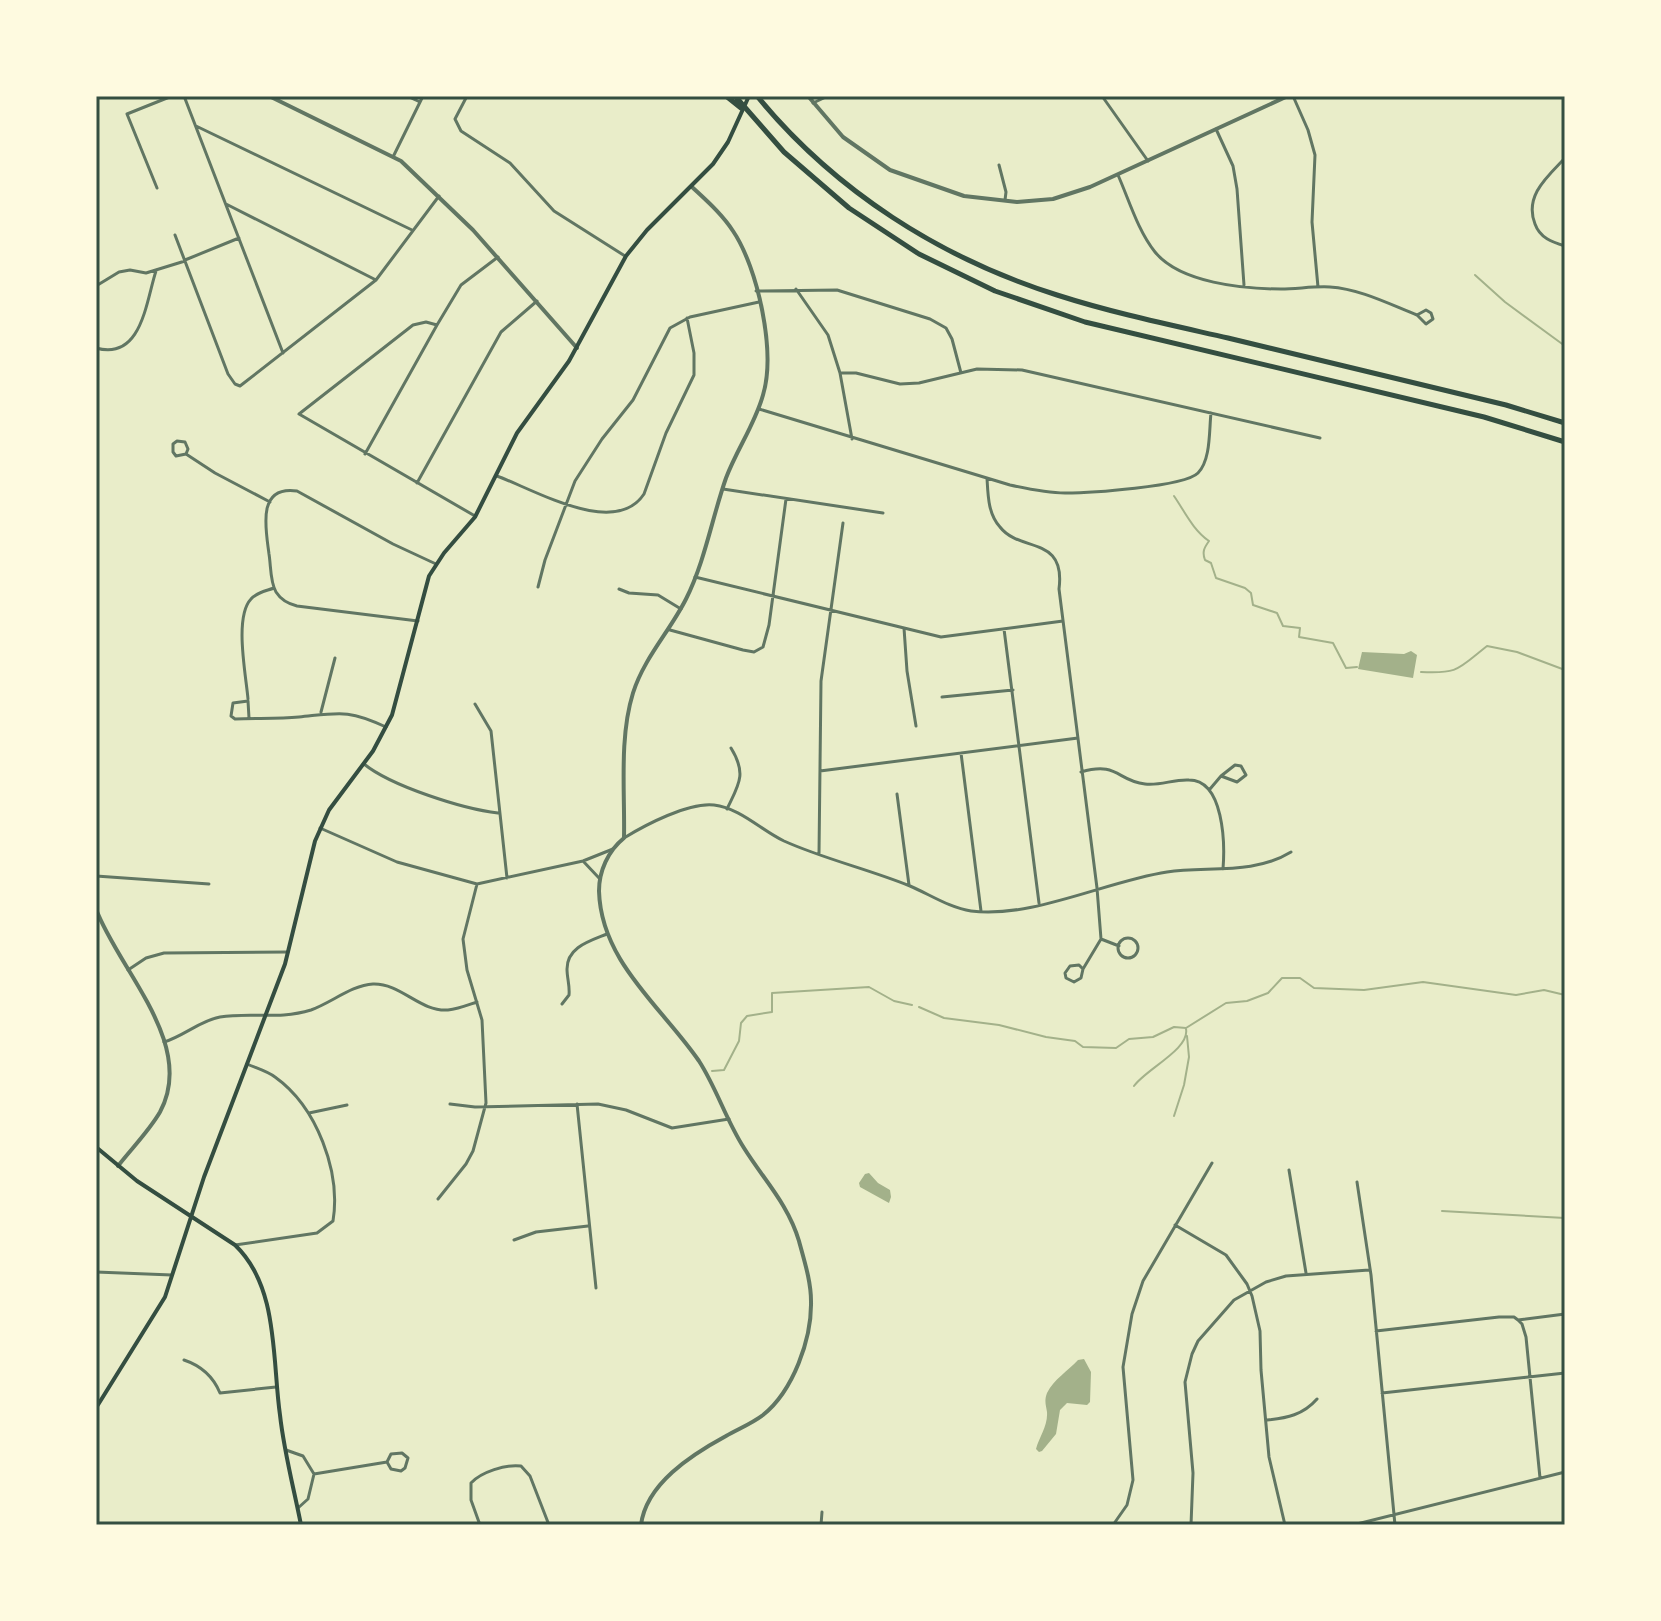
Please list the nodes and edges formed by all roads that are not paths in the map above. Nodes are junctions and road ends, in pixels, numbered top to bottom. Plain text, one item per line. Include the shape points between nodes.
1 (172, 96) edge
2 (184, 96) edge
3 (269, 96) edge
4 (407, 96) edge
5 (423, 96) edge
6 (467, 96) edge
7 (726, 96) edge
8 (735, 96) edge
9 (749, 96) edge
10 (757, 96) edge
11 (808, 96) edge
12 (828, 96) edge
13 (1102, 96) edge
14 (1290, 96) edge
15 (420, 102) junction
16 (813, 103) junction
17 (752, 117) junction
18 (196, 126) junction
19 (1216, 129) junction
20 (393, 157) junction
21 (1565, 158) edge
22 (1148, 161) junction
23 (999, 165) dead end
24 (1118, 175) junction
25 (692, 187) junction
26 (157, 188) dead end
27 (439, 196) junction
28 (1005, 202) junction
29 (226, 204) junction
30 (413, 230) junction
31 (175, 235) dead end
32 (239, 238) junction
33 (1565, 246) edge
34 (626, 256) junction
35 (498, 257) junction
36 (185, 260) junction
37 (156, 271) junction
38 (376, 280) junction
39 (96, 286) edge
40 (1244, 286) junction
41 (1318, 288) junction
42 (796, 289) junction
43 (756, 291) junction
44 (537, 301) junction
45 (759, 302) junction
46 (1417, 315) dead end
47 (687, 318) junction
48 (437, 325) junction
49 (96, 348) edge
50 (577, 348) junction
51 (283, 353) junction
52 (840, 373) junction
53 (961, 373) junction
54 (758, 409) junction
55 (1211, 413) junction
56 (1565, 423) edge
57 (1320, 438) dead end
58 (852, 439) junction
59 (1565, 442) edge
60 (186, 454) junction
61 (365, 455) junction
62 (496, 476) junction
63 (987, 478) junction
64 (417, 483) junction
65 (723, 489) junction
66 (786, 499) junction
67 (270, 502) junction
68 (566, 502) junction
69 (883, 513) dead end
70 (475, 517) junction
71 (843, 523) dead end
72 (436, 564) junction
73 (695, 577) junction
74 (538, 587) dead end
75 (274, 588) junction
76 (619, 589) dead end
77 (773, 596) junction
78 (681, 609) junction
79 (831, 611) junction
80 (418, 621) junction
81 (1063, 621) junction
82 (904, 628) junction
83 (669, 629) junction
84 (1004, 629) junction
85 (335, 658) dead end
86 (1013, 690) junction
87 (942, 697) dead end
88 (248, 701) junction
89 (475, 704) dead end
90 (321, 713) junction
91 (249, 718) junction
92 (916, 726) dead end
93 (386, 727) junction
94 (1078, 738) junction
95 (1019, 747) junction
96 (731, 748) dead end
97 (961, 753) junction
98 (364, 764) junction
99 (819, 771) junction
100 (1081, 772) junction
101 (1221, 776) junction
102 (1210, 789) junction
103 (897, 794) dead end
104 (727, 809) junction
105 (499, 813) junction
106 (320, 828) junction
107 (624, 838) junction
108 (613, 849) junction
109 (1291, 852) dead end
110 (819, 854) junction
111 (583, 861) junction
112 (1223, 869) junction
113 (96, 876) edge
114 (507, 878) junction
115 (600, 881) junction
116 (209, 884) dead end
117 (477, 884) junction
118 (909, 886) junction
119 (1097, 888) junction
120 (1039, 904) junction
121 (96, 909) edge
122 (981, 911) junction
123 (607, 934) junction
124 (1101, 939) junction
125 (1119, 946) junction
126 (289, 952) junction
127 (1083, 969) junction
128 (128, 970) junction
129 (477, 1002) junction
130 (562, 1004) dead end
131 (265, 1016) junction
132 (164, 1042) junction
133 (247, 1064) junction
134 (450, 1104) dead end
135 (577, 1104) junction
136 (347, 1105) dead end
137 (485, 1106) junction
138 (309, 1113) junction
139 (729, 1119) junction
140 (96, 1147) edge
141 (1212, 1163) dead end
142 (118, 1166) junction
143 (1289, 1170) dead end
144 (1357, 1182) dead end
145 (438, 1199) dead end
146 (191, 1216) junction
147 (1175, 1225) junction
148 (588, 1226) junction
149 (514, 1240) dead end
150 (235, 1245) junction
151 (1369, 1270) junction
152 (96, 1272) edge
153 (1306, 1274) junction
154 (172, 1275) junction
155 (596, 1288) dead end
156 (1250, 1290) junction
157 (1565, 1314) edge
158 (1518, 1320) junction
159 (1376, 1331) junction
160 (184, 1360) dead end
161 (1565, 1373) edge
162 (1530, 1379) junction
163 (276, 1387) junction
164 (1382, 1393) junction
165 (1317, 1399) dead end
166 (98, 1400) edge
167 (96, 1408) edge
168 (1265, 1420) junction
169 (286, 1450) junction
170 (387, 1462) junction
171 (1565, 1472) edge
172 (314, 1474) junction
173 (1540, 1478) junction
174 (298, 1508) junction
175 (822, 1512) dead end
176 (1393, 1515) junction
177 (301, 1525) edge
178 (480, 1525) edge
179 (549, 1525) edge
180 (641, 1525) edge
181 (821, 1525) edge
182 (1113, 1525) edge
183 (1191, 1525) edge
184 (1285, 1525) edge
185 (1353, 1525) edge
186 (1395, 1525) edge

1 - 26 street via 127,114
2 - 18 street
3 - 20 street
4 - 15 street
5 - 15 street
6 - 34 street via 455,119 461,131 502,156 554,211
7 - 17 highway
8 - 17 highway
9 - 25 main road via 716,161
10 - 56 highway via 809,152 865,199 935,243 1010,279 1089,305
11 - 16 street
12 - 16 street
13 - 22 street
14 - 19 street
14 - 41 street via 1315,155 1312,222
15 - 20 street
16 - 28 street via 843,137 887,168 951,192
17 - 59 highway via 800,167 857,214 937,264 1005,295 1085,322 1484,417
18 - 29 street
18 - 30 street
19 - 22 street
19 - 40 street via 1233,166
20 - 27 street
21 - 33 street via 1541,184 1531,206 1536,229
22 - 24 street
23 - 28 street
24 - 28 street via 1057,198
24 - 40 street via 1143,232 1163,260 1187,275
25 - 34 main road
25 - 43 street via 734,233
27 - 30 street
27 - 35 street
29 - 32 street
29 - 38 street
30 - 38 street
31 - 36 street
32 - 36 street
32 - 51 street
34 - 50 main road
35 - 44 street
35 - 48 street via 461,285
36 - 37 street
36 - 51 street via 236,385
37 - 39 street via 119,272
37 - 49 street via 132,339 114,350
38 - 51 street
40 - 41 street
41 - 46 street via 1353,290
42 - 43 street
42 - 52 street via 828,335
42 - 53 street via 849,293 939,323 952,339
43 - 45 street
44 - 50 street
44 - 64 street via 501,332
45 - 47 street
45 - 54 street via 767,356
47 - 68 street via 670,328 633,400 591,454
47 - 68 street via 694,375 644,494 632,507 612,513
48 - 61 street
48 - 61 street via 413,325 299,414
50 - 62 main road via 517,433
52 - 53 street via 900,384
52 - 58 street
53 - 55 street via 989,367 1022,370
54 - 58 street
54 - 65 street
55 - 57 street
55 - 63 street via 1205,460 1187,480 1064,493
58 - 63 street
60 - 60 street via 174,454 175,442 185,442
60 - 67 street
61 - 64 street
62 - 68 street
62 - 70 main road
63 - 81 street via 989,503 1002,531 1045,548 1055,562
64 - 70 street
65 - 66 street
65 - 73 street
66 - 69 street
66 - 77 street
67 - 72 street via 285,491 297,491
67 - 75 street via 265,521
68 - 74 street
70 - 72 main road
71 - 79 street
72 - 80 main road
73 - 77 street
73 - 78 street
75 - 80 street via 292,605
75 - 88 street via 253,597 244,611
76 - 78 street via 658,595
77 - 79 street
77 - 83 street via 766,643 754,652
78 - 83 street
79 - 82 street
79 - 99 street via 821,681
80 - 93 main road
81 - 84 street
81 - 94 street
82 - 84 street via 941,637
82 - 92 street
83 - 107 street via 645,664 629,707
84 - 86 street
85 - 90 street
86 - 87 street
86 - 95 street
88 - 91 street
88 - 91 street via 233,703 231,716
89 - 105 street via 491,731
90 - 91 street
90 - 93 street via 356,714
93 - 98 main road
94 - 95 street
94 - 100 street
95 - 97 street
95 - 120 street
96 - 104 street via 741,774
97 - 99 street
97 - 122 street
98 - 105 street via 455,805
98 - 106 main road
99 - 110 street
100 - 102 street via 1111,769 1149,785 1191,779
100 - 119 street
101 - 101 street via 1237,782 1246,775 1235,765
101 - 102 street
102 - 112 street via 1221,823
103 - 118 street
104 - 107 street via 692,807
104 - 110 street
105 - 114 street
106 - 117 street via 397,862
106 - 126 main road
107 - 108 street
108 - 111 street
108 - 115 street
109 - 112 street
110 - 118 street
111 - 114 street
111 - 115 street
112 - 119 street via 1191,868
113 - 116 street
114 - 117 street
115 - 123 street
117 - 129 street via 463,939
118 - 122 street
119 - 120 street
119 - 124 street
120 - 122 street
121 - 128 street
123 - 130 street via 570,956 569,995
123 - 139 street via 627,970 699,1062
124 - 125 street
124 - 127 street
125 - 125 street via 1127,958 1138,951 1130,939
126 - 128 street via 164,953
126 - 131 main road
127 - 127 street via 1078,981 1066,978 1070,966
128 - 132 street
129 - 131 street via 445,1011 373,984 313,1009
129 - 137 street
131 - 132 street via 223,1016
131 - 133 main road
132 - 142 street via 164,1103
133 - 138 street via 275,1077
133 - 146 main road
134 - 137 street
135 - 137 street
135 - 139 street via 612,1106 672,1128
135 - 148 street
136 - 138 street
137 - 145 street via 466,1164
138 - 150 street via 332,1182 333,1221 317,1233
139 - 180 street via 792,1219 810,1291 808,1328 778,1400 657,1487
140 - 142 main road
141 - 147 street
142 - 146 main road
143 - 153 street
144 - 151 street
146 - 150 main road
146 - 154 main road
147 - 156 street via 1226,1255
147 - 182 street via 1143,1281 1127,1332 1123,1367 1133,1480 1127,1505
148 - 149 street
148 - 155 street
150 - 163 main road via 257,1273 264,1293
151 - 153 street
151 - 159 street
152 - 154 street
153 - 156 street
154 - 166 main road via 156,1313
156 - 168 street via 1260,1331
156 - 183 street via 1234,1300 1198,1341 1187,1369
157 - 158 street
158 - 159 street via 1499,1317
158 - 162 street via 1526,1337
159 - 164 street
160 - 163 street via 207,1372 220,1393
161 - 162 street
162 - 164 street
162 - 173 street
163 - 169 main road
164 - 176 street
165 - 168 street via 1299,1414
166 - 167 main road
168 - 184 street
169 - 172 street via 303,1456
169 - 174 main road
170 - 170 street via 401,1471 408,1458 395,1453
170 - 172 street
171 - 173 street
172 - 174 street via 308,1499
173 - 176 street
174 - 177 main road
175 - 181 street
176 - 185 street
176 - 186 street
178 - 179 street via 471,1483 515,1465 530,1476

